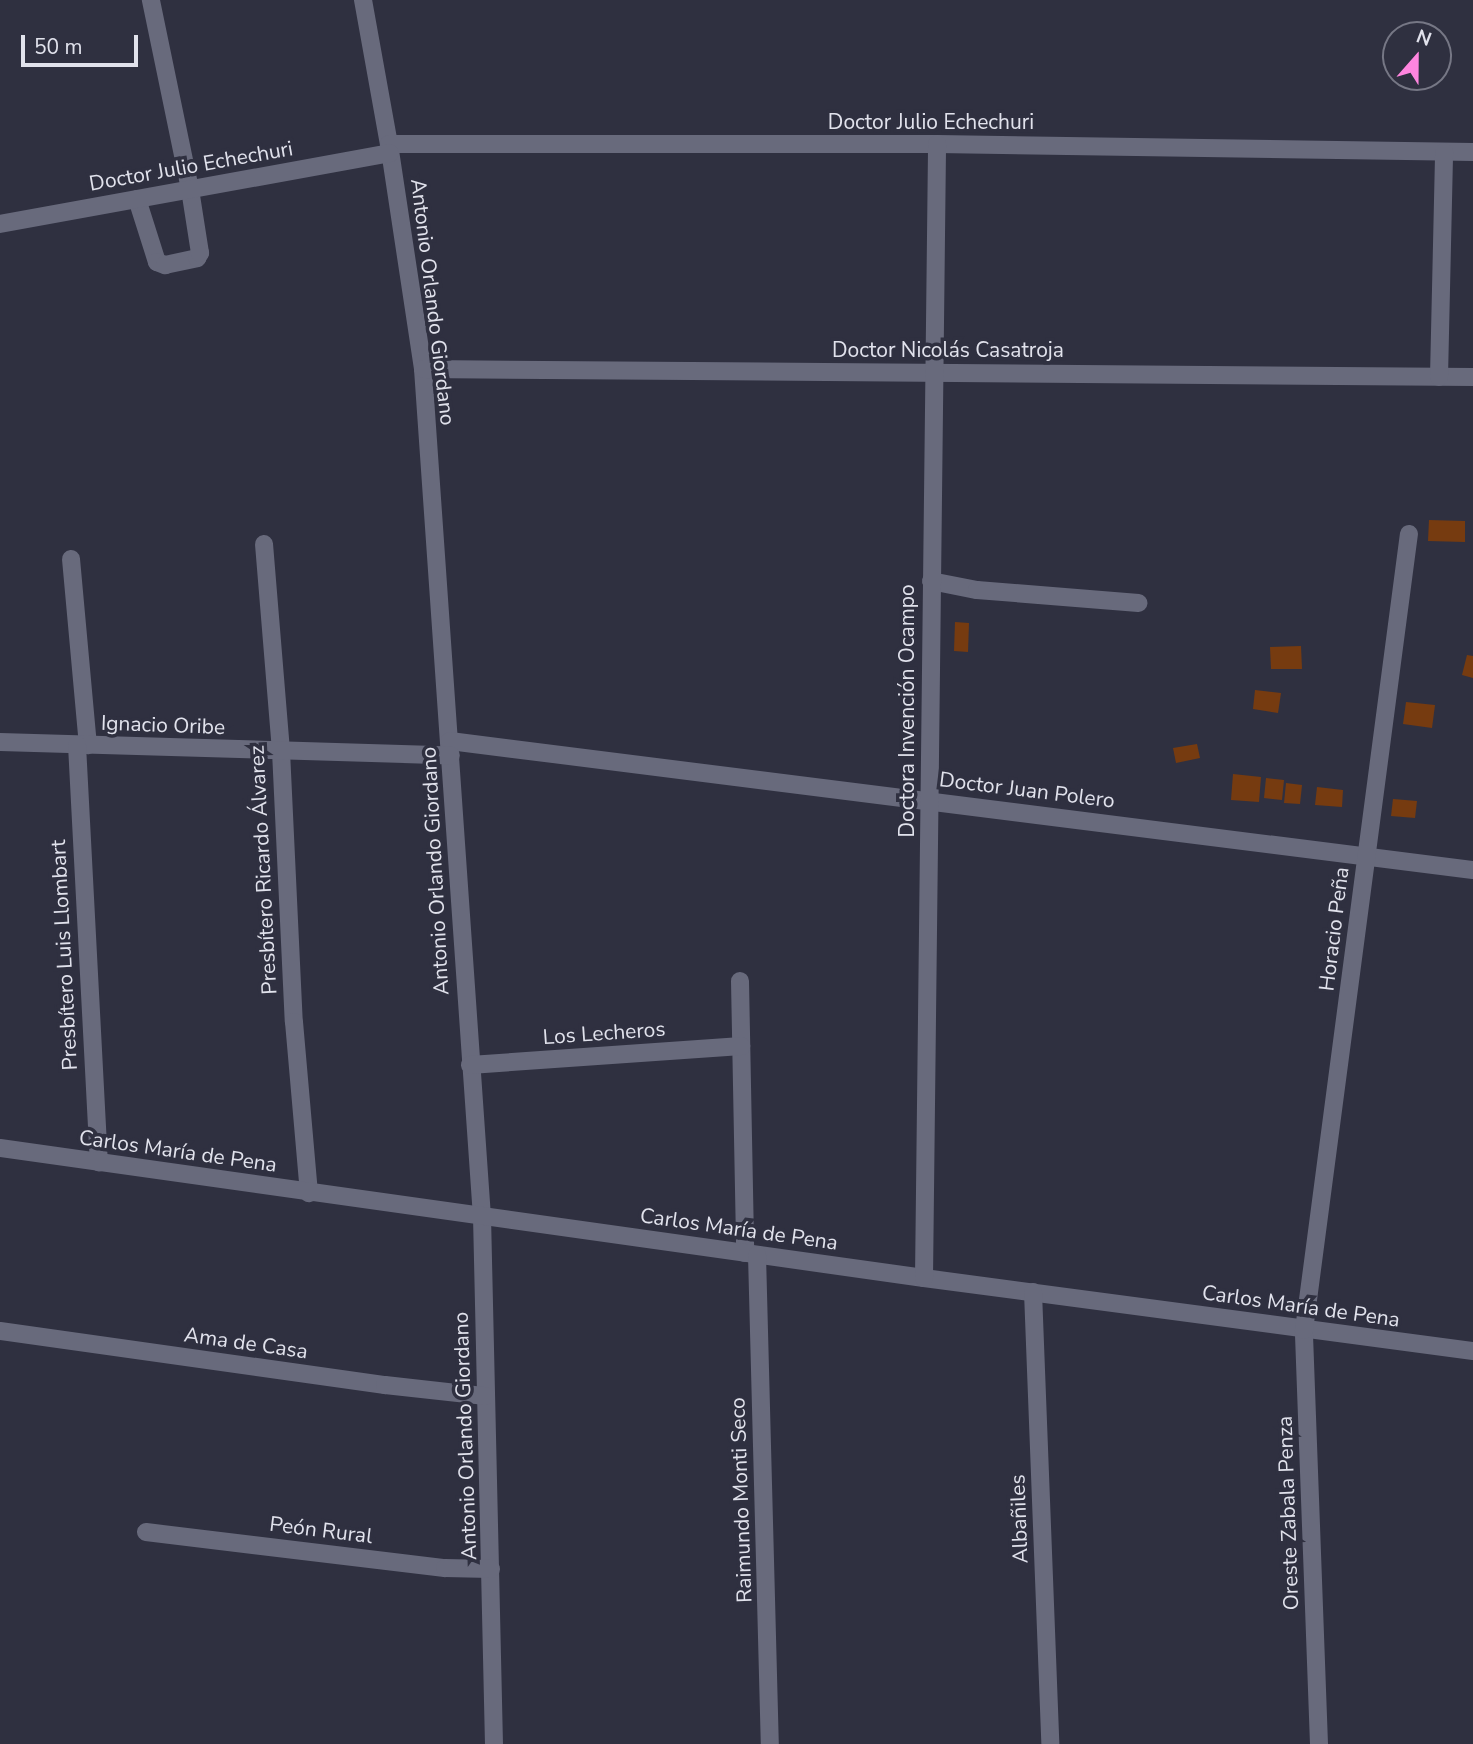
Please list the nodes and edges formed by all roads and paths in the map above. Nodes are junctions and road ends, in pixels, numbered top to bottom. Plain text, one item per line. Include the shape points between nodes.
1 (151, 0) edge
2 (363, 0) edge
3 (937, 144) junction
4 (390, 148) junction
5 (1444, 152) junction
6 (1473, 152) edge
7 (190, 189) junction
8 (137, 199) junction
9 (0, 224) edge
10 (423, 369) junction
11 (934, 372) junction
12 (1440, 377) junction
13 (1473, 377) edge
14 (1409, 534) dead end
15 (264, 544) dead end
16 (71, 559) dead end
17 (931, 581) junction
18 (1139, 603) dead end
19 (0, 742) edge
20 (82, 745) junction
21 (451, 748) junction
22 (281, 751) junction
23 (930, 800) junction
24 (1366, 857) junction
25 (1473, 870) edge
26 (740, 981) dead end
27 (741, 1046) junction
28 (470, 1065) junction
29 (0, 1148) edge
30 (99, 1162) junction
31 (309, 1193) junction
32 (482, 1216) junction
33 (751, 1254) junction
34 (924, 1278) junction
35 (1033, 1292) junction
36 (1304, 1329) junction
37 (0, 1331) edge
38 (1473, 1351) edge
39 (485, 1396) junction
40 (146, 1532) dead end
41 (491, 1569) junction
42 (494, 1744) edge
43 (770, 1744) edge
44 (1050, 1744) edge
45 (1319, 1744) edge

1 - 7 street
2 - 4 street, Antonio Orlando Giordano
3 - 4 street, Doctor Julio Echechuri
3 - 5 street, Doctor Julio Echechuri
3 - 11 street, Doctora Invención Ocampo
4 - 7 street, Doctor Julio Echechuri
4 - 10 street, Antonio Orlando Giordano
5 - 6 street, Doctor Julio Echechuri
5 - 12 street
7 - 8 street, Doctor Julio Echechuri
7 - 8 street via 200,253 193,260 165,265 154,259
8 - 9 street, Doctor Julio Echechuri
10 - 11 street, Doctor Nicolás Casatroja
10 - 21 street, Antonio Orlando Giordano
11 - 12 street, Doctor Nicolás Casatroja
11 - 17 street, Doctora Invención Ocampo
12 - 13 street, Doctor Nicolás Casatroja
14 - 24 street, Horacio Peña
15 - 22 street, Presbítero Ricardo Álvarez
16 - 20 street, Presbítero Luis Llombart
17 - 18 street via 977,590
17 - 23 street, Doctora Invención Ocampo
19 - 20 street, Ignacio Oribe
20 - 22 street, Ignacio Oribe
20 - 30 street, Presbítero Luis Llombart
21 - 22 street, Ignacio Oribe
21 - 23 street, Doctor Juan Polero
21 - 28 street, Antonio Orlando Giordano
22 - 31 street, Presbítero Ricardo Álvarez via 290,963
23 - 24 street, Doctor Juan Polero
23 - 34 street, Doctora Invención Ocampo
24 - 25 street, Doctor Juan Polero
24 - 36 street, Horacio Peña
26 - 27 street, Raimundo Monti Seco
27 - 28 street, Los Lecheros
27 - 33 street, Raimundo Monti Seco
28 - 32 street, Antonio Orlando Giordano
29 - 30 street, Carlos María de Pena
30 - 31 street, Carlos María de Pena
31 - 32 street, Carlos María de Pena
32 - 33 street, Carlos María de Pena
32 - 39 street, Antonio Orlando Giordano
33 - 34 street, Carlos María de Pena
33 - 43 street, Raimundo Monti Seco
34 - 35 street, Carlos María de Pena
35 - 36 street, Carlos María de Pena
35 - 44 street, Albañiles
36 - 38 street, Carlos María de Pena
36 - 45 street, Oreste Zabala Penza
37 - 39 street, Ama de Casa
39 - 41 street, Antonio Orlando Giordano
40 - 41 street, Peón Rural via 445,1568
41 - 42 street, Antonio Orlando Giordano

